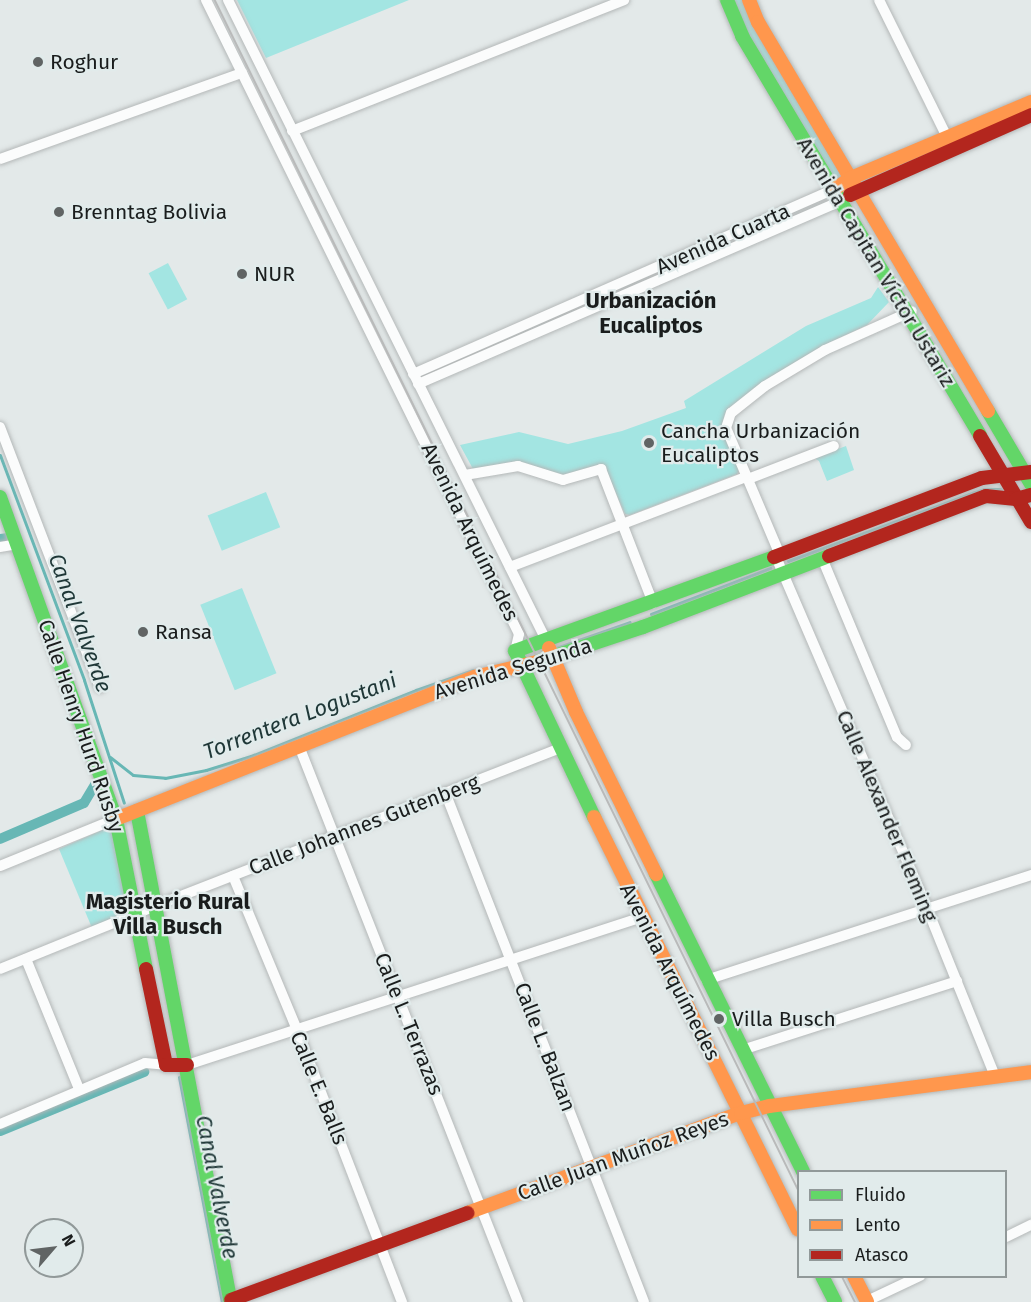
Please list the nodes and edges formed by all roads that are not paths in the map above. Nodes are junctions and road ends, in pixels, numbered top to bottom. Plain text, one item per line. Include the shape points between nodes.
1 (206, 0) edge
2 (228, 0) edge
3 (624, 0) edge
4 (727, 0) edge
5 (749, 0) edge
6 (879, 0) edge
7 (242, 73) junction
8 (1031, 102) edge
9 (1031, 115) edge
10 (292, 131) junction
11 (947, 137) junction
12 (0, 159) edge
13 (854, 184) junction
14 (836, 196) junction
15 (681, 257) junction
16 (686, 268) junction
17 (924, 304) junction
18 (907, 313) junction
19 (415, 379) junction
20 (0, 427) edge
21 (1007, 445) junction
22 (834, 446) dead end
23 (990, 453) junction
24 (465, 475) junction
25 (1003, 475) junction
26 (1029, 476) edge
27 (747, 478) junction
28 (1031, 495) edge
29 (0, 497) edge
30 (1016, 499) junction
31 (1030, 519) edge
32 (624, 524) junction
33 (18, 544) junction
34 (0, 547) edge
35 (778, 556) junction
36 (822, 558) junction
37 (510, 567) junction
38 (783, 573) junction
39 (653, 603) junction
40 (547, 642) junction
41 (515, 651) junction
42 (552, 658) junction
43 (522, 665) junction
44 (100, 687) dead end
45 (906, 745) dead end
46 (299, 746) junction
47 (561, 748) junction
48 (445, 792) junction
49 (137, 811) junction
50 (116, 819) junction
51 (336, 835) junction
52 (0, 866) edge
53 (1031, 875) edge
54 (233, 876) junction
55 (155, 906) junction
56 (927, 908) junction
57 (135, 914) junction
58 (642, 917) junction
59 (26, 959) junction
60 (511, 961) junction
61 (0, 969) edge
62 (706, 980) junction
63 (957, 981) junction
64 (399, 998) junction
65 (297, 1030) junction
66 (742, 1050) junction
67 (166, 1065) junction
68 (187, 1065) junction
69 (995, 1076) junction
70 (1029, 1076) edge
71 (79, 1089) junction
72 (770, 1106) junction
73 (741, 1113) junction
74 (0, 1124) edge
75 (591, 1167) junction
76 (801, 1170) edge
77 (482, 1207) junction
78 (1031, 1225) edge
79 (797, 1227) edge
80 (1007, 1236) edge
81 (381, 1245) junction
82 (823, 1278) edge
83 (855, 1278) edge
84 (916, 1278) edge
85 (231, 1301) edge
86 (402, 1302) edge
87 (518, 1302) edge
88 (644, 1302) edge
89 (835, 1302) edge
90 (867, 1302) edge

1 - 7 street, Avenida Arquímedes
2 - 10 street, Avenida Arquímedes
3 - 10 street
4 - 14 main road, Avenida Capitan Víctor Ustariz via 742,36
5 - 13 main road, Avenida Capitan Víctor Ustariz via 758,22
6 - 11 street
7 - 12 street
7 - 41 street, Avenida Arquímedes via 519,634
8 - 11 main road, Avenida Cuarta
9 - 13 main road, Avenida Cuarta
10 - 19 street, Avenida Arquímedes
11 - 13 main road, Avenida Cuarta
13 - 14 main road, Avenida Cuarta
13 - 17 main road, Avenida Capitan Víctor Ustariz
14 - 15 street, Avenida Cuarta
14 - 16 street, Avenida Cuarta
14 - 18 main road, Avenida Capitan Víctor Ustariz
15 - 16 street
15 - 19 street, Avenida Cuarta
16 - 19 street, Avenida Cuarta
17 - 18 street
17 - 21 main road, Avenida Capitan Víctor Ustariz
18 - 23 main road, Avenida Capitan Víctor Ustariz
18 - 27 street, Calle Alexander Fleming via 825,350 737,407 726,428
19 - 24 street, Avenida Arquímedes
20 - 44 street, Calle Henry Hurd Rusby
21 - 23 main road via 1001,457
21 - 26 main road, Avenida Capitan Víctor Ustariz
22 - 27 street
23 - 25 main road, Avenida Capitan Víctor Ustariz
24 - 32 street via 518,466 563,480 601,469
24 - 37 street, Avenida Arquímedes
25 - 26 main road, Avenida Segunda
25 - 30 main road, Avenida Capitan Víctor Ustariz
25 - 35 main road, Avenida Segunda via 982,478
27 - 32 street
27 - 35 street, Calle Alexander Fleming
28 - 30 main road, Avenida Segunda
29 - 33 main road, Calle Henry Hurd Rusby
30 - 31 main road, Avenida Capitan Víctor Ustariz
30 - 36 main road, Avenida Segunda via 986,496
32 - 37 street
32 - 39 street
33 - 34 street
33 - 50 main road, Calle Henry Hurd Rusby
35 - 38 street, Calle Alexander Fleming
35 - 39 main road, Avenida Segunda
36 - 38 main road, Avenida Segunda
36 - 45 street via 897,737
37 - 40 street, Avenida Arquímedes
38 - 42 main road, Avenida Segunda
38 - 56 street, Calle Alexander Fleming
39 - 40 main road, Avenida Segunda
40 - 41 main road, Avenida Segunda
40 - 42 main road, Avenida Arquímedes
41 - 43 main road, Avenida Arquímedes
42 - 43 main road, Avenida Segunda
42 - 62 main road, Avenida Arquímedes
43 - 46 main road, Avenida Segunda via 475,677
43 - 47 main road, Avenida Arquímedes
46 - 49 main road, Avenida Segunda
46 - 51 street, Calle L. Terrazas
47 - 48 street, Calle Johannes Gutenberg
47 - 58 main road, Avenida Arquímedes
48 - 51 street, Calle Johannes Gutenberg
48 - 60 street, Calle L. Balzan
49 - 50 main road, Avenida Segunda
49 - 55 main road, Calle Henry Hurd Rusby
50 - 52 street, Avenida Segunda
50 - 57 main road, Calle Henry Hurd Rusby
51 - 54 street, Calle Johannes Gutenberg
51 - 64 street, Calle L. Terrazas
53 - 56 street
54 - 55 street, Calle Johannes Gutenberg
54 - 65 street, Calle E. Balls
55 - 57 street, Calle Johannes Gutenberg
55 - 68 main road, Calle Henry Hurd Rusby
56 - 62 street
56 - 63 street, Calle Alexander Fleming
57 - 59 street, Calle Johannes Gutenberg
57 - 67 main road, Calle Henry Hurd Rusby
58 - 60 street
58 - 73 main road, Avenida Arquímedes
59 - 61 street, Calle Johannes Gutenberg
59 - 71 street
60 - 64 street
60 - 75 street, Calle L. Balzan
62 - 66 main road, Avenida Arquímedes
63 - 66 street
63 - 69 street, Calle Alexander Fleming
64 - 65 street
64 - 77 street, Calle L. Terrazas
65 - 68 street
65 - 81 street, Calle E. Balls
66 - 72 main road, Avenida Arquímedes
67 - 68 main road
67 - 71 street via 145,1063
68 - 85 main road, Calle Henry Hurd Rusby
69 - 70 main road, Calle Juan Muñoz Reyes
69 - 72 main road, Calle Juan Muñoz Reyes
71 - 74 street
72 - 73 main road, Calle Juan Muñoz Reyes
72 - 76 main road, Avenida Arquímedes
73 - 75 main road, Calle Juan Muñoz Reyes
73 - 79 main road, Avenida Arquímedes
75 - 77 main road, Calle Juan Muñoz Reyes
75 - 88 street, Calle L. Balzan
77 - 81 main road, Calle Juan Muñoz Reyes
77 - 87 street, Calle L. Terrazas
78 - 80 street
81 - 85 main road, Calle Juan Muñoz Reyes
81 - 86 street, Calle E. Balls
82 - 89 main road
83 - 90 main road
84 - 90 street

